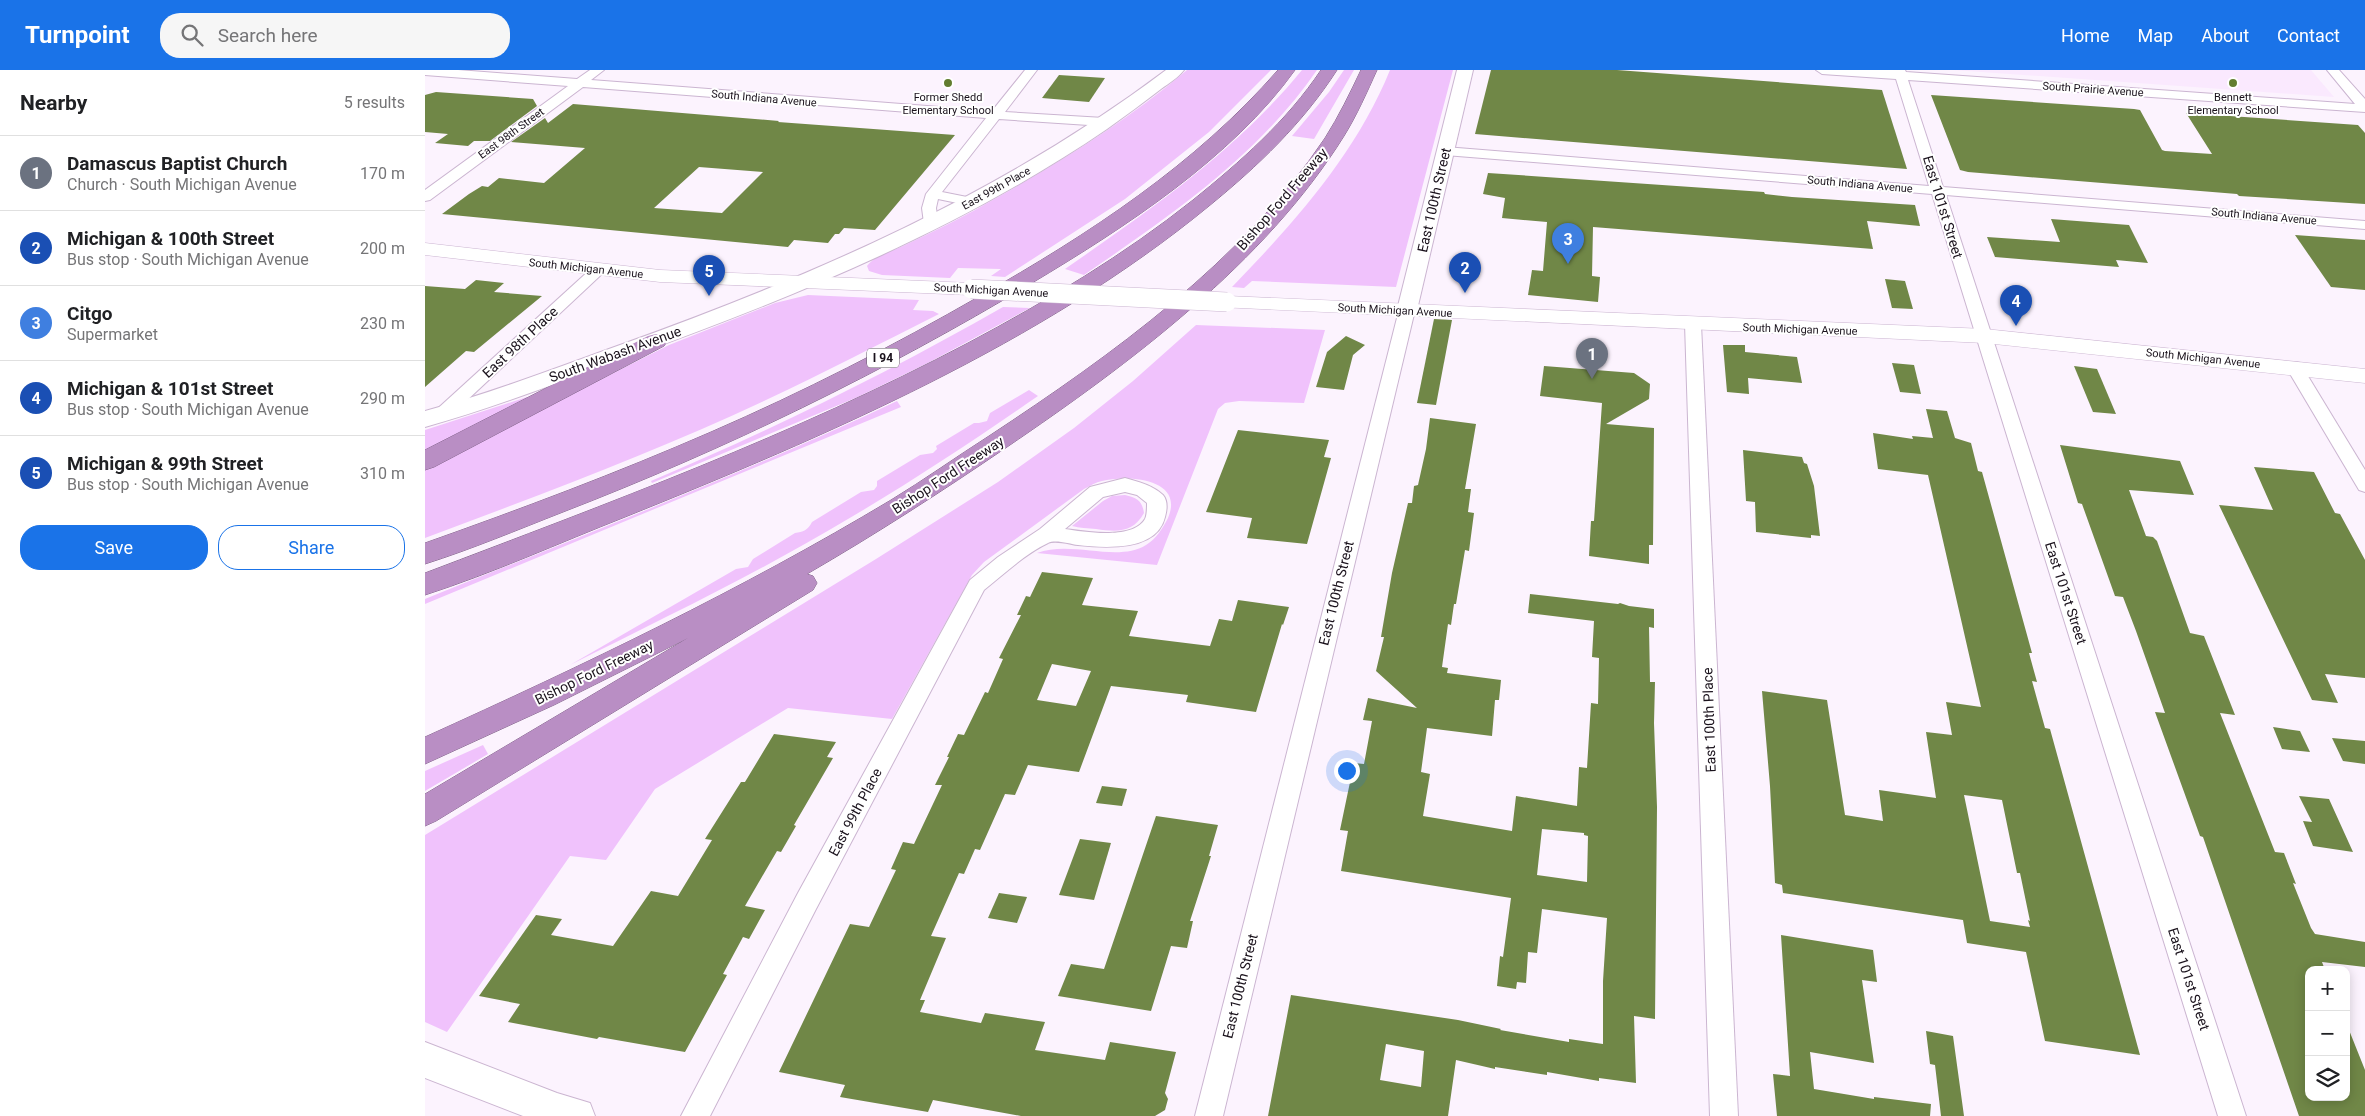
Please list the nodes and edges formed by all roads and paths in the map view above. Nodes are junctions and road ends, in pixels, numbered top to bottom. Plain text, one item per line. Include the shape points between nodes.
1 (598, 70) edge
2 (1031, 70) edge
3 (1176, 70) edge
4 (1287, 70) edge
5 (1329, 70) edge
6 (1369, 70) edge
7 (1465, 70) edge
8 (1822, 70) edge
9 (2333, 70) edge
10 (425, 71) edge
11 (1900, 73) edge
12 (580, 83) junction
13 (2365, 108) edge
14 (995, 115) junction
15 (1104, 122) junction
16 (1445, 151) junction
17 (1938, 190) junction
18 (933, 194) junction
19 (425, 197) edge
20 (971, 202) junction
21 (931, 223) junction
22 (2365, 225) edge
23 (425, 249) edge
24 (598, 270) junction
25 (801, 282) junction
26 (1407, 310) junction
27 (1693, 324) junction
28 (1985, 336) junction
29 (657, 341) junction
30 (2294, 367) junction
31 (2365, 376) edge
32 (1039, 415) junction
33 (433, 417) edge
34 (425, 461) edge
35 (2365, 485) edge
36 (1047, 534) junction
37 (425, 554) edge
38 (425, 584) edge
39 (425, 751) edge
40 (425, 811) edge
41 (425, 1060) edge
42 (577, 1116) edge
43 (695, 1116) edge
44 (1209, 1116) edge
45 (1724, 1116) edge
46 (2232, 1116) edge

1 - 12 street, East 98th Street
2 - 14 street
3 - 15 street, East 99th Place
4 - 37 highway, I 94 via 1226,134 1172,179 1043,268 938,329 713,441 558,505
5 - 38 highway via 1289,123 1248,164 1193,210 1122,263 1029,318 944,366 813,428 715,471
6 - 32 highway, Bishop Ford Freeway via 1331,143 1261,228 1137,342
7 - 16 street, East 100th Street
8 - 11 street, South Prairie Avenue
9 - 13 street
10 - 12 street, South Indiana Avenue
11 - 13 street, South Prairie Avenue
11 - 17 street, East 101st Street
12 - 14 street, South Indiana Avenue
12 - 19 street, East 98th Street
14 - 15 street, South Indiana Avenue
14 - 18 street
15 - 20 street, East 99th Place
16 - 17 street, South Indiana Avenue
16 - 26 street, East 100th Street
17 - 22 street, South Indiana Avenue
17 - 28 street, East 101st Street
18 - 20 street
18 - 21 street via 929,208
20 - 21 street, East 99th Place
21 - 25 street, East 99th Place
23 - 24 main road, South Michigan Avenue
24 - 25 main road, South Michigan Avenue via 719,280
24 - 33 street, East 98th Place
25 - 26 main road, South Michigan Avenue, bridge
25 - 29 street, South Wabash Avenue
26 - 27 main road, South Michigan Avenue
26 - 44 street, East 100th Street
27 - 28 main road, South Michigan Avenue
27 - 45 street, East 100th Place
28 - 30 main road, South Michigan Avenue
28 - 46 street, East 101st Street
29 - 33 street, South Wabash Avenue
29 - 34 highway
30 - 31 main road, South Michigan Avenue
30 - 35 street
32 - 39 highway, Bishop Ford Freeway via 892,511 791,570 671,634
32 - 40 highway via 980,473 859,550
36 - 36 street, East 99th Place via 1097,492 1125,485 1143,490 1157,501 1159,511 1150,529 1128,539 1115,542
36 - 43 street, East 99th Place via 977,585
41 - 42 street

